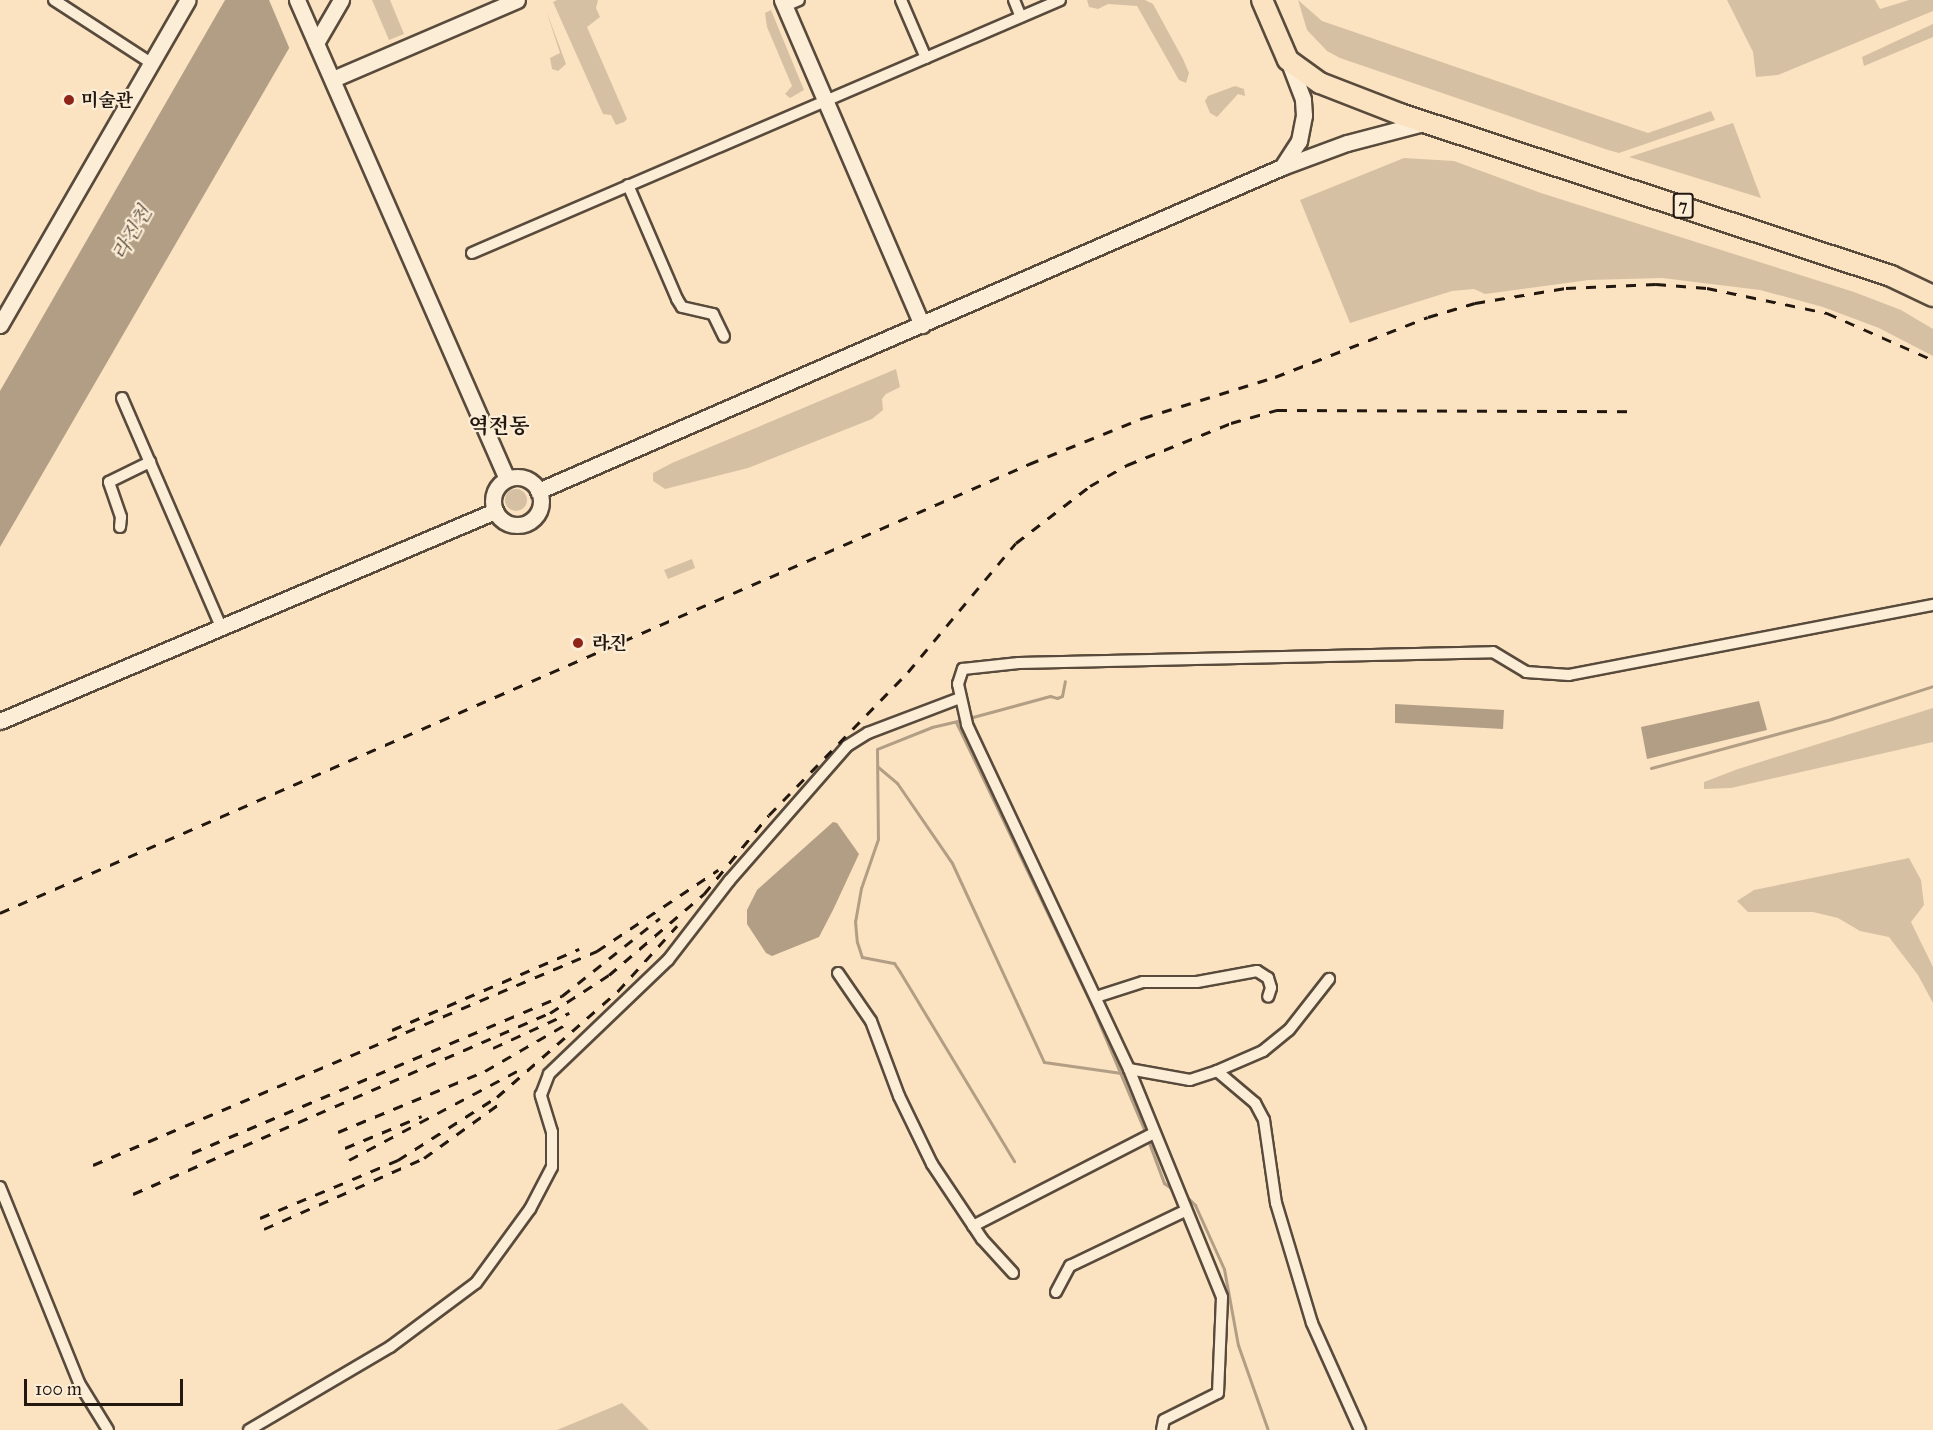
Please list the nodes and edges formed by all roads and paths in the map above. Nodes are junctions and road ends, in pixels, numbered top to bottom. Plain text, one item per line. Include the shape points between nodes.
1 (54, 0) edge
2 (188, 0) edge
3 (297, 0) edge
4 (341, 0) edge
5 (517, 0) edge
6 (901, 0) edge
7 (1014, 0) edge
8 (1060, 0) edge
9 (1262, 0) edge
10 (789, 2) edge
11 (1021, 17) junction
12 (316, 43) junction
13 (926, 58) junction
14 (1288, 60) junction
15 (152, 63) junction
16 (333, 80) junction
17 (825, 101) junction
18 (1430, 122) junction
19 (1282, 167) junction
20 (628, 185) junction
21 (472, 253) dead end
22 (1933, 296) edge
23 (0, 325) edge
24 (922, 325) junction
25 (724, 337) dead end
26 (122, 398) dead end
27 (150, 462) junction
28 (507, 479) junction
29 (538, 491) junction
30 (495, 511) junction
31 (120, 527) dead end
32 (1933, 605) edge
33 (221, 627) junction
34 (960, 698) junction
35 (0, 721) edge
36 (838, 973) dead end
37 (1329, 979) dead end
38 (1096, 997) junction
39 (1268, 997) dead end
40 (1129, 1069) junction
41 (1218, 1071) junction
42 (1154, 1133) junction
43 (0, 1187) edge
44 (1185, 1211) junction
45 (973, 1226) junction
46 (1013, 1273) dead end
47 (1056, 1292) dead end
48 (108, 1430) edge
49 (249, 1430) edge
50 (1162, 1430) edge
51 (1360, 1430) edge

1 - 15 street
2 - 15 main road
3 - 12 main road
4 - 12 main road
5 - 16 main road
6 - 13 street
7 - 11 street
8 - 11 street
9 - 14 highway
10 - 17 main road
11 - 13 street
12 - 16 main road
13 - 17 street
14 - 18 highway, 7 via 1320,83
14 - 19 main road via 1303,99 1304,115 1299,141
15 - 23 main road
16 - 28 main road
17 - 20 street
17 - 24 main road
18 - 19 main road via 1347,143
18 - 22 highway, 7 via 1891,276
19 - 24 main road
20 - 21 street
20 - 25 street via 676,299 682,307 713,314
24 - 29 main road
26 - 27 street
27 - 31 street via 109,482 121,517
27 - 33 street
28 - 29 main road via 525,478
28 - 30 main road via 494,493
29 - 30 main road via 539,509 527,523 508,524
30 - 33 main road
32 - 34 street via 1569,675 1526,672 1493,652 1019,663 963,669 958,684
33 - 35 main road
34 - 38 street via 1002,802
34 - 49 street via 868,733 847,746 729,881 668,960 549,1074 541,1095 552,1132 552,1167 530,1209 476,1283 390,1347
36 - 45 street via 871,1020 917,1134
37 - 41 street via 1290,1030 1263,1051
38 - 39 street via 1143,982 1197,982 1257,971 1268,978
38 - 40 street
40 - 41 street via 1190,1080
40 - 42 street
41 - 51 street via 1255,1103 1264,1119 1276,1203 1312,1323
42 - 44 street
42 - 45 street
43 - 48 street via 79,1383
44 - 47 street via 1070,1266
44 - 50 street via 1222,1297 1219,1385 1214,1397 1164,1420
45 - 46 street

